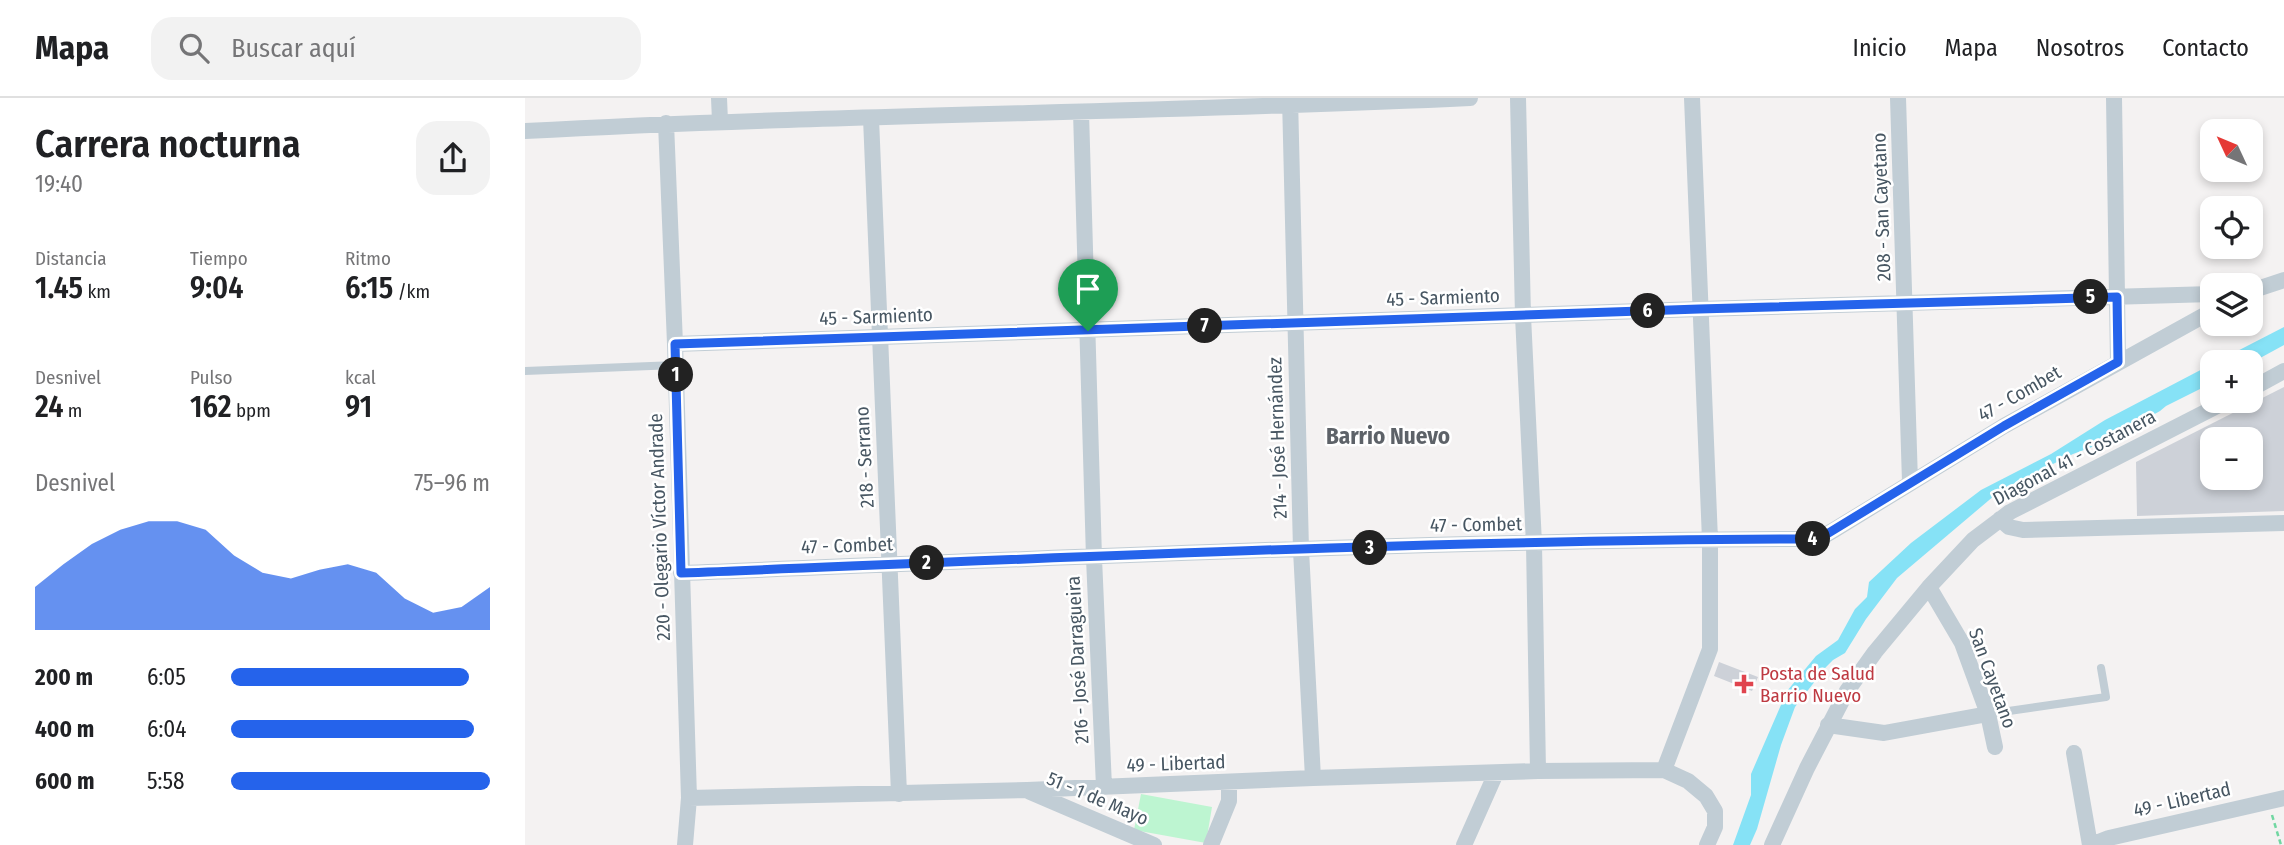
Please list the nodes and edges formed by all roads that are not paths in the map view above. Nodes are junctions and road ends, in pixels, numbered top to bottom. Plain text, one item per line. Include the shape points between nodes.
1 (719, 98) edge
2 (1470, 98) edge
3 (1518, 98) edge
4 (1692, 98) edge
5 (1898, 98) edge
6 (2114, 98) edge
7 (1290, 102) edge
8 (1007, 106) edge
9 (1081, 112) junction
10 (871, 118) junction
11 (720, 121) junction
12 (666, 123) junction
13 (525, 131) edge
14 (2284, 280) edge
15 (2263, 287) edge
16 (2200, 294) edge
17 (2117, 297) junction
18 (1905, 302) junction
19 (1699, 309) junction
20 (1523, 316) junction
21 (2200, 317) edge
22 (1295, 323) junction
23 (1088, 331) junction
24 (879, 337) junction
25 (675, 344) junction
26 (2118, 362) junction
27 (676, 365) junction
28 (525, 371) edge
29 (2284, 371) edge
30 (2263, 382) edge
31 (2204, 413) edge
32 (1910, 482) junction
33 (2000, 519) junction
34 (2284, 523) edge
35 (1710, 540) junction
36 (1534, 544) junction
37 (1301, 550) junction
38 (1094, 558) junction
39 (891, 565) junction
40 (681, 573) junction
41 (1929, 587) junction
42 (2101, 668) dead end
43 (1988, 714) junction
44 (1828, 725) junction
45 (1995, 747) dead end
46 (2074, 753) dead end
47 (1664, 769) junction
48 (1538, 771) junction
49 (1496, 773) junction
50 (1313, 778) junction
51 (1229, 782) junction
52 (1104, 787) junction
53 (1027, 790) junction
54 (899, 794) junction
55 (689, 799) junction
56 (2277, 800) edge
57 (685, 845) edge
58 (1154, 845) edge
59 (1211, 845) edge
60 (1464, 845) edge
61 (1707, 845) edge
62 (1772, 845) edge
63 (2090, 845) edge

1 - 11 street
2 - 7 street
3 - 20 street
4 - 19 street
5 - 18 street, 208 - San Cayetano
6 - 17 street
7 - 9 street
7 - 22 street, 214 - José Hernández
8 - 9 street
8 - 10 street
9 - 23 street, 216 - José Darragueira
10 - 11 street
10 - 24 street, 218 - Serrano
11 - 12 street
12 - 13 street
12 - 25 street, 220 - Olegario Víctor Andrade
14 - 15 street
16 - 17 street, 45 - Sarmiento
17 - 18 street, 45 - Sarmiento
17 - 26 street
18 - 19 street, 45 - Sarmiento
18 - 32 street, 208 - San Cayetano
19 - 20 street, 45 - Sarmiento
19 - 35 street
20 - 22 street, 45 - Sarmiento
20 - 36 street
21 - 26 street, 47 - Combet
22 - 23 street, 45 - Sarmiento
22 - 37 street, 214 - José Hernández
23 - 24 street, 45 - Sarmiento
23 - 38 street, 216 - José Darragueira
24 - 25 street, 45 - Sarmiento
24 - 39 street, 218 - Serrano
25 - 27 street, 220 - Olegario Víctor Andrade
26 - 32 street, 47 - Combet
27 - 28 lane
27 - 40 street, 220 - Olegario Víctor Andrade
29 - 30 street
31 - 33 street, Diagonal 41 - Costanera
32 - 35 street, 47 - Combet via 1822,537
33 - 34 street via 2023,530
33 - 41 street, Diagonal 41 - Costanera via 1973,540
35 - 36 street, 47 - Combet
35 - 47 street via 1710,649
36 - 37 street, 47 - Combet
36 - 48 street
37 - 38 street, 47 - Combet
37 - 50 street, 214 - José Hernández
38 - 39 street, 47 - Combet
38 - 52 street, 216 - José Darragueira
39 - 40 street, 47 - Combet
39 - 54 street, 218 - Serrano
40 - 55 street, 220 - Olegario Víctor Andrade
41 - 43 street, San Cayetano via 1962,643
41 - 44 street, Diagonal 41 - Costanera via 1875,652
42 - 43 lane via 2106,697
43 - 44 street via 1884,733
43 - 45 street, San Cayetano
44 - 62 street, Diagonal 41 - Costanera
46 - 63 street
47 - 48 street, 49 - Libertad
47 - 61 street via 1688,781 1716,811
48 - 49 street, 49 - Libertad
49 - 50 street, 49 - Libertad
49 - 60 street
50 - 51 street, 49 - Libertad
51 - 52 street, 49 - Libertad
51 - 59 street via 1229,801
52 - 53 street, 49 - Libertad
53 - 54 street, 49 - Libertad
53 - 58 street, 51 - 1 de Mayo
54 - 55 street, 49 - Libertad
55 - 57 street, 220 - Olegario Víctor Andrade
56 - 63 street, 49 - Libertad

